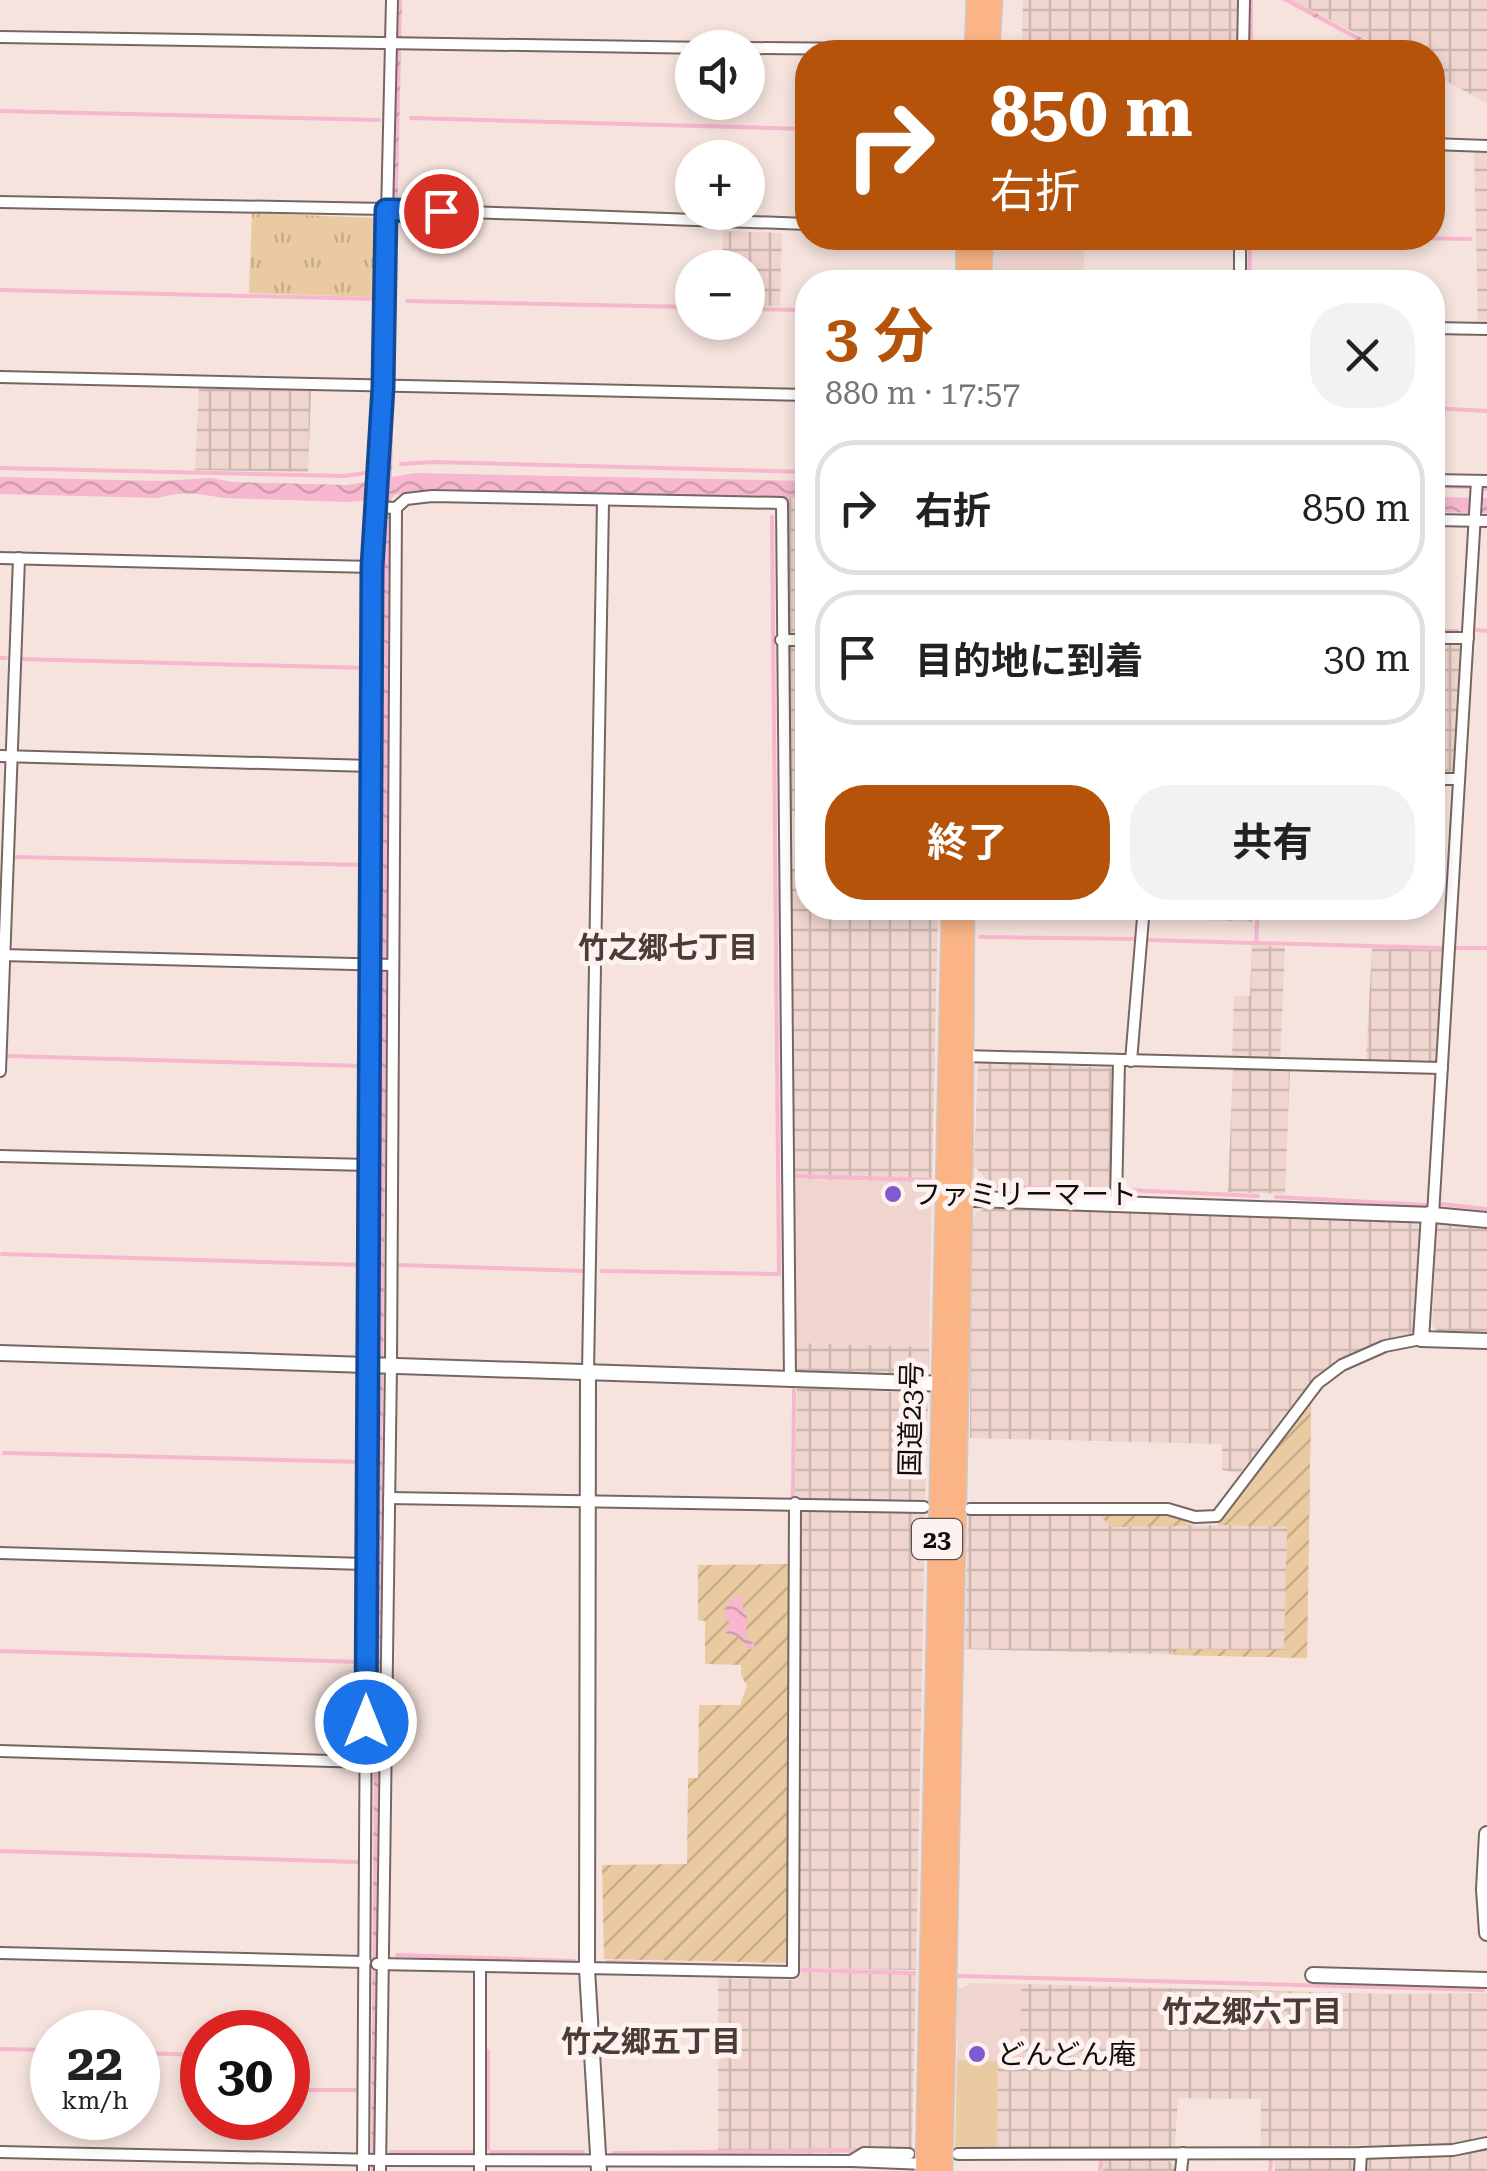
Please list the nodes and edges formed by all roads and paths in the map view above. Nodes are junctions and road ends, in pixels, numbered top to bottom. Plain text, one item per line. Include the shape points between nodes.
1 (392, 0) edge
2 (968, 0) edge
3 (976, 0) edge
4 (995, 0) edge
5 (1244, 0) edge
6 (0, 37) edge
7 (979, 40) edge
8 (981, 40) edge
9 (985, 40) edge
10 (1243, 40) edge
11 (397, 44) junction
12 (675, 48) edge
13 (765, 48) edge
14 (795, 49) edge
15 (1445, 144) edge
16 (1487, 146) edge
17 (0, 202) edge
18 (392, 210) junction
19 (795, 224) edge
20 (1445, 328) edge
21 (1487, 329) edge
22 (0, 377) edge
23 (389, 387) junction
24 (795, 395) edge
25 (1445, 481) edge
26 (1480, 485) edge
27 (603, 501) junction
28 (376, 505) junction
29 (395, 508) junction
30 (1479, 519) edge
31 (1445, 520) edge
32 (0, 558) edge
33 (19, 558) junction
34 (372, 567) junction
35 (1445, 638) edge
36 (1468, 638) junction
37 (781, 640) junction
38 (795, 640) edge
39 (5, 756) edge
40 (372, 766) junction
41 (1445, 779) edge
42 (1459, 779) junction
43 (951, 920) edge
44 (965, 920) edge
45 (1143, 920) edge
46 (2, 955) edge
47 (372, 964) junction
48 (394, 965) junction
49 (963, 1056) junction
50 (1125, 1061) junction
51 (1442, 1068) junction
52 (0, 1070) edge
53 (0, 1156) edge
54 (369, 1165) junction
55 (954, 1198) junction
56 (1116, 1202) junction
57 (1431, 1215) junction
58 (1487, 1220) edge
59 (1422, 1340) junction
60 (1487, 1341) edge
61 (0, 1353) edge
62 (369, 1363) junction
63 (391, 1364) junction
64 (588, 1372) junction
65 (790, 1380) junction
66 (939, 1384) junction
67 (959, 1384) junction
68 (389, 1498) junction
69 (588, 1501) junction
70 (795, 1504) junction
71 (924, 1507) dead end
72 (970, 1509) dead end
73 (0, 1553) edge
74 (366, 1564) junction
75 (0, 1751) edge
76 (366, 1762) junction
77 (1487, 1834) edge
78 (1487, 1933) edge
79 (0, 1952) edge
80 (366, 1963) junction
81 (383, 1964) junction
82 (480, 1967) junction
83 (587, 1968) junction
84 (1313, 1975) dead end
85 (1487, 1980) edge
86 (1487, 2143) edge
87 (0, 2152) edge
88 (1182, 2152) junction
89 (1361, 2153) junction
90 (958, 2154) dead end
91 (850, 2161) junction
92 (363, 2165) edge
93 (598, 2165) edge
94 (925, 2165) edge
95 (380, 2166) edge
96 (480, 2166) edge
97 (803, 2166) edge
98 (1182, 2171) edge
99 (1360, 2171) edge

1 - 11 street
2 - 7 highway
3 - 8 highway
4 - 9 highway
5 - 10 street
6 - 11 street
11 - 12 street
11 - 18 street
13 - 14 street
15 - 16 street
17 - 18 street
18 - 19 street
18 - 23 street
20 - 21 street
22 - 23 street
23 - 24 street
23 - 28 street
25 - 26 street
26 - 30 street
27 - 29 street via 432,496 406,499
27 - 37 street via 782,504
27 - 64 street
28 - 29 street
28 - 34 street
29 - 48 street
30 - 31 street
30 - 36 street
32 - 33 street
33 - 34 street
33 - 39 street
34 - 40 street
35 - 36 street
36 - 42 street
37 - 38 street
37 - 65 street
39 - 40 street
39 - 46 street
40 - 47 street
41 - 42 street
42 - 51 street
43 - 55 highway, 国道23号 / 23
44 - 49 highway, 国道23号 / 23
45 - 50 street
46 - 47 street
46 - 52 street
47 - 48 street
47 - 54 street
48 - 63 street
49 - 50 street
49 - 55 highway, 国道23号 / 23
50 - 51 street
50 - 56 street
51 - 57 street
53 - 54 street
54 - 62 street
55 - 56 street
55 - 66 highway, 国道23号 / 23
55 - 67 highway, 国道23号 / 23
56 - 57 street
57 - 58 street
57 - 59 street
59 - 60 street
59 - 72 street via 1371,1352 1318,1383 1217,1516 1168,1509
61 - 62 street
62 - 63 street
62 - 74 street
63 - 64 street
63 - 68 street
64 - 65 street
64 - 69 street
65 - 66 street
66 - 67 street
66 - 94 highway, 国道23号 / 23
67 - 94 highway, 国道23号 / 23
68 - 69 street
68 - 81 street
69 - 70 street
69 - 83 street
70 - 71 street
70 - 83 street via 793,1972
73 - 74 street
74 - 76 street
75 - 76 street
76 - 80 street
77 - 78 street
79 - 80 street
80 - 81 street
80 - 92 street
81 - 82 street
81 - 95 street
82 - 83 street
82 - 96 street
83 - 93 street
84 - 85 street
86 - 89 street
87 - 92 street
88 - 89 street
88 - 90 street
88 - 98 street
89 - 99 street
91 - 94 street
91 - 94 street via 864,2153
91 - 97 street
92 - 95 street
93 - 96 street
93 - 97 street
95 - 96 street

